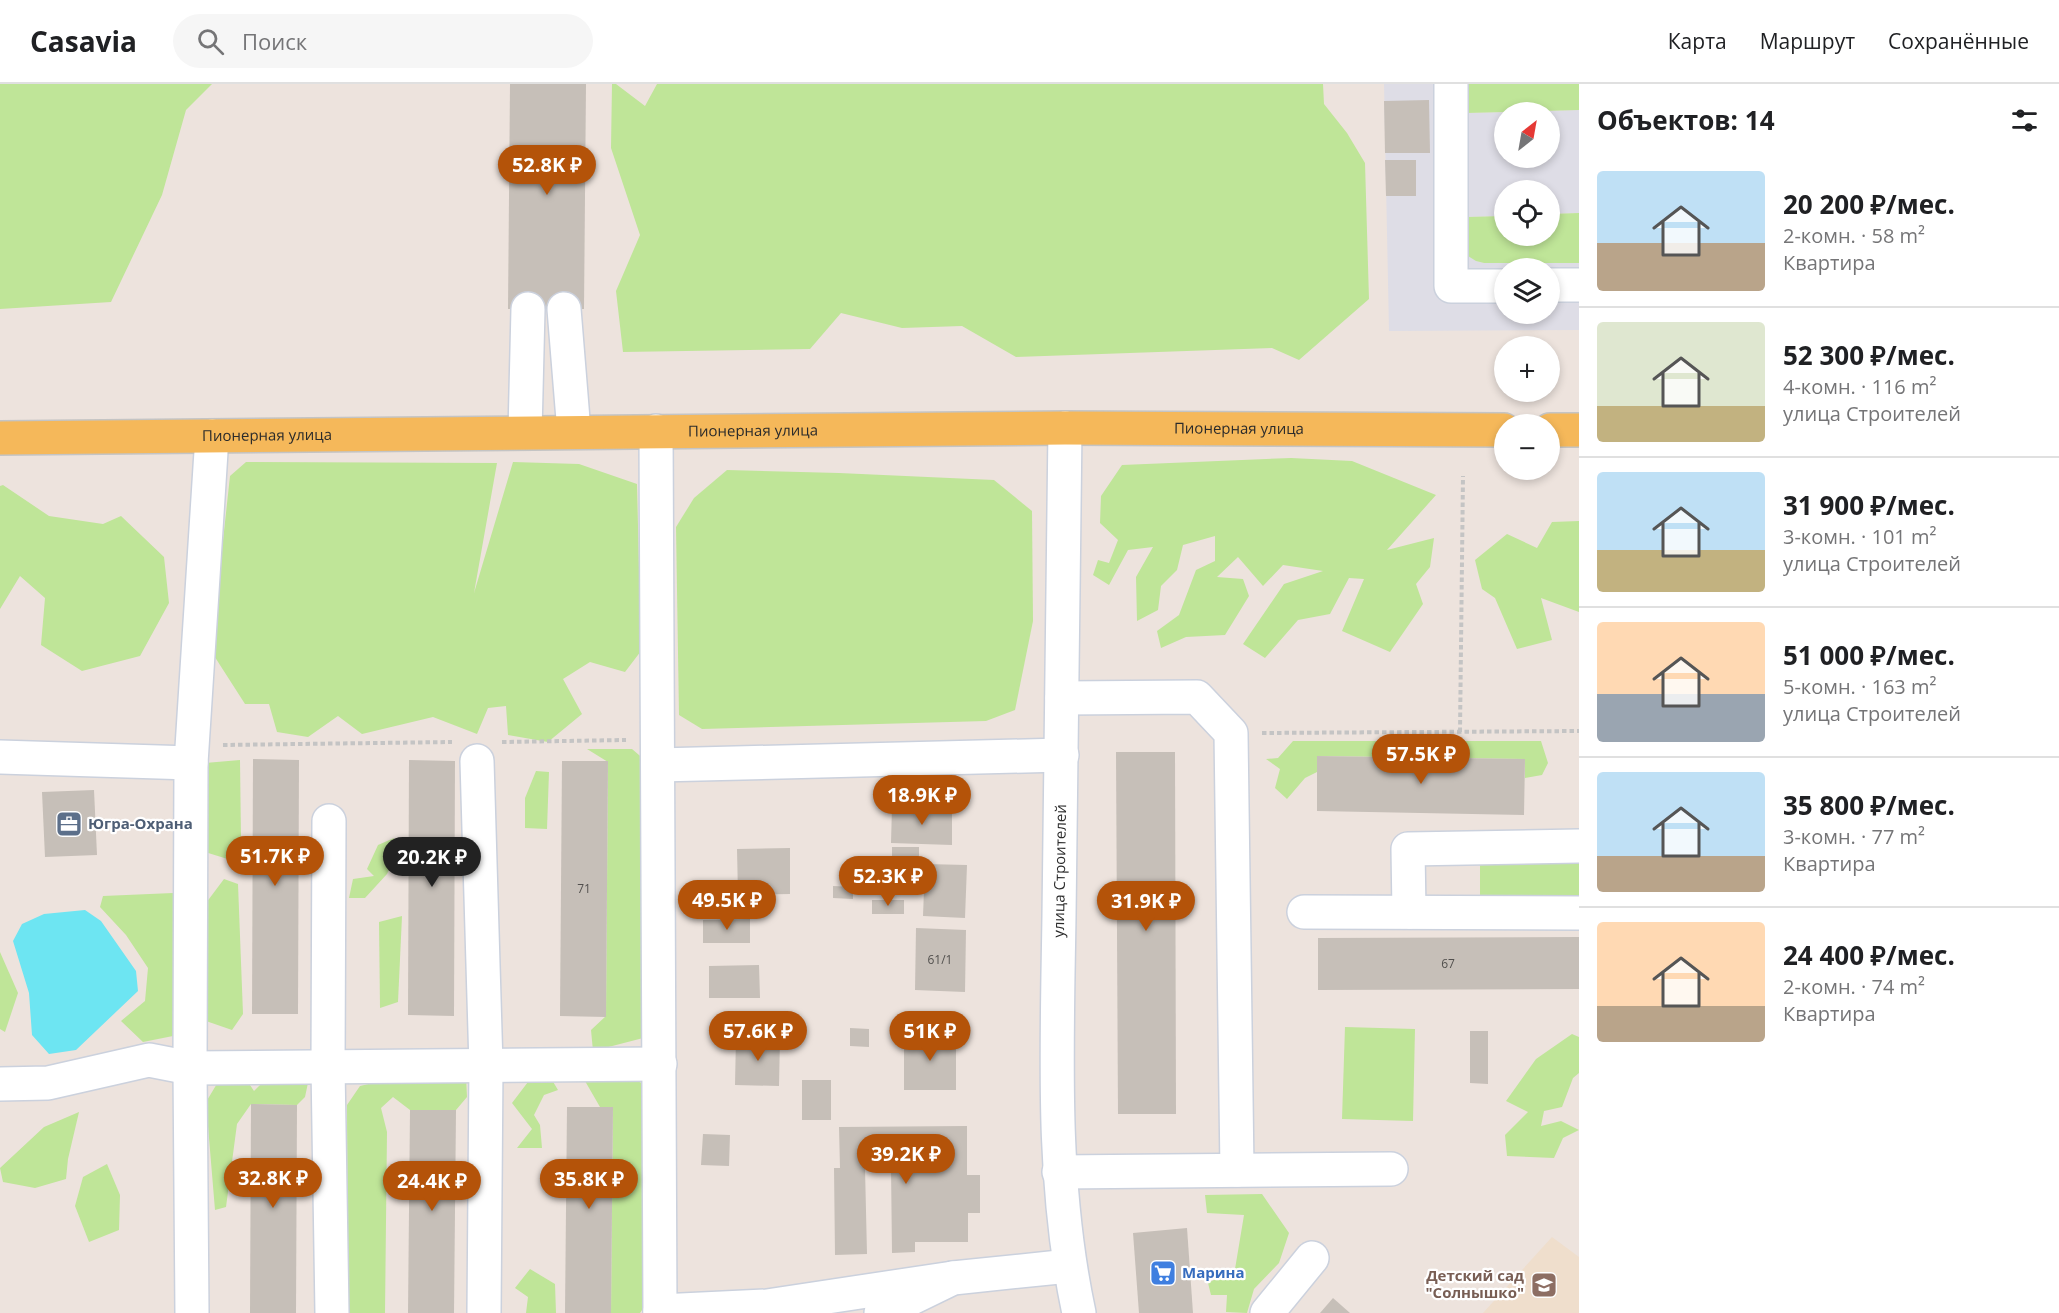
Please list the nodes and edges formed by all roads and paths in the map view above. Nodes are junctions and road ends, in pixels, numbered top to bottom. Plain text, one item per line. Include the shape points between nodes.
1 (1451, 84) edge
2 (1560, 285) edge
3 (1579, 285) edge
4 (1494, 286) edge
5 (528, 309) dead end
6 (564, 309) dead end
7 (568, 355) junction
8 (527, 358) junction
9 (1065, 428) junction
10 (1494, 430) edge
11 (1560, 430) edge
12 (1579, 430) edge
13 (656, 431) junction
14 (525, 432) junction
15 (574, 432) junction
16 (212, 436) junction
17 (0, 438) edge
18 (1463, 476) dead end
19 (1062, 698) junction
20 (1579, 731) edge
21 (1460, 732) junction
22 (1231, 733) junction
23 (474, 748) junction
24 (658, 753) junction
25 (192, 754) junction
26 (1062, 755) junction
27 (0, 757) edge
28 (329, 821) dead end
29 (1579, 846) edge
30 (1304, 912) dead end
31 (1409, 912) junction
32 (1579, 913) edge
33 (660, 1064) junction
34 (486, 1066) junction
35 (328, 1067) junction
36 (190, 1068) junction
37 (0, 1084) edge
38 (1391, 1169) dead end
39 (1237, 1170) junction
40 (1059, 1172) junction
41 (1312, 1258) dead end
42 (1069, 1266) junction
43 (953, 1278) junction
44 (660, 1312) edge
45 (192, 1313) edge
46 (332, 1313) edge
47 (484, 1313) edge
48 (881, 1313) edge
49 (1079, 1313) edge
50 (1267, 1313) edge

1 - 4 street via 1451,286
2 - 3 street
5 - 8 street
6 - 7 street
7 - 8 street
7 - 15 street
8 - 14 street
9 - 10 main road, Пионерная улица
9 - 13 main road, Пионерная улица
9 - 19 street, улица Строителей
11 - 12 main road
13 - 15 main road, Пионерная улица
13 - 24 street
14 - 15 main road, Пионерная улица
14 - 16 main road, Пионерная улица
16 - 17 main road, Пионерная улица
16 - 25 street
18 - 21 path
19 - 22 street via 1197,697
19 - 26 street, улица Строителей
20 - 21 path
21 - 22 path
22 - 39 street
23 - 24 path
23 - 25 path
23 - 34 street
24 - 26 street
24 - 33 street
25 - 27 street
25 - 36 street
26 - 40 street, улица Строителей
28 - 35 street
29 - 31 street via 1408,849
30 - 31 street
31 - 32 street
33 - 34 street
33 - 44 street
34 - 35 street
34 - 47 street
35 - 36 street
35 - 46 street
36 - 37 street via 149,1060 48,1083
36 - 45 street
38 - 39 street
39 - 40 street
40 - 42 street, улица Строителей
41 - 50 street
42 - 43 street
42 - 49 street, улица Строителей
43 - 44 street via 767,1306
43 - 48 street

